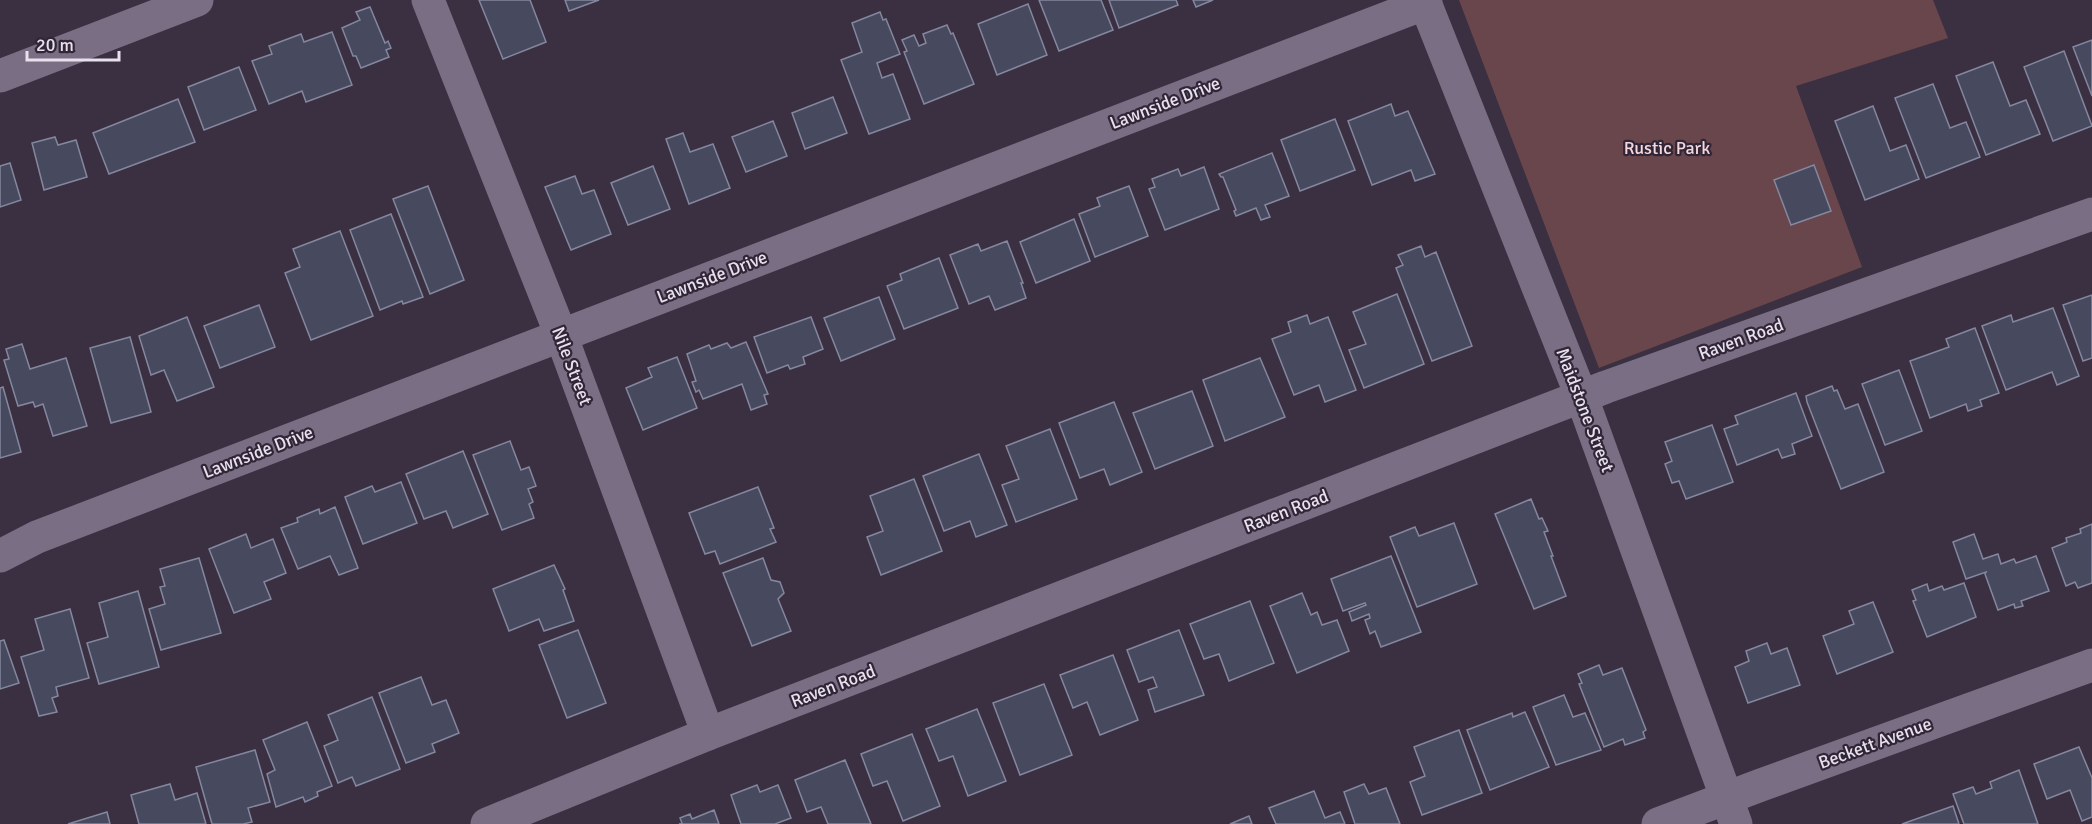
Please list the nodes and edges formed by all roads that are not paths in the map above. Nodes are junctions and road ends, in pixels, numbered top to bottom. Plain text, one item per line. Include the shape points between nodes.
1 (196, 0) edge
2 (428, 0) edge
3 (1425, 2) edge
4 (0, 76) edge
5 (2092, 214) edge
6 (561, 335) junction
7 (1582, 398) junction
8 (0, 556) edge
9 (2092, 665) edge
10 (708, 734) junction
11 (1731, 811) edge
12 (487, 824) edge
13 (1658, 824) edge

1 - 4 street
2 - 6 street, Nile Street
3 - 6 street, Lawnside Drive
3 - 7 street, Maidstone Street
5 - 7 street, Raven Road
6 - 8 street, Lawnside Drive via 37,537
6 - 10 street, Nile Street
7 - 10 street, Raven Road
7 - 11 street, Maidstone Street
9 - 11 street, Beckett Avenue
10 - 12 street, Raven Road
11 - 13 street, Beckett Avenue

